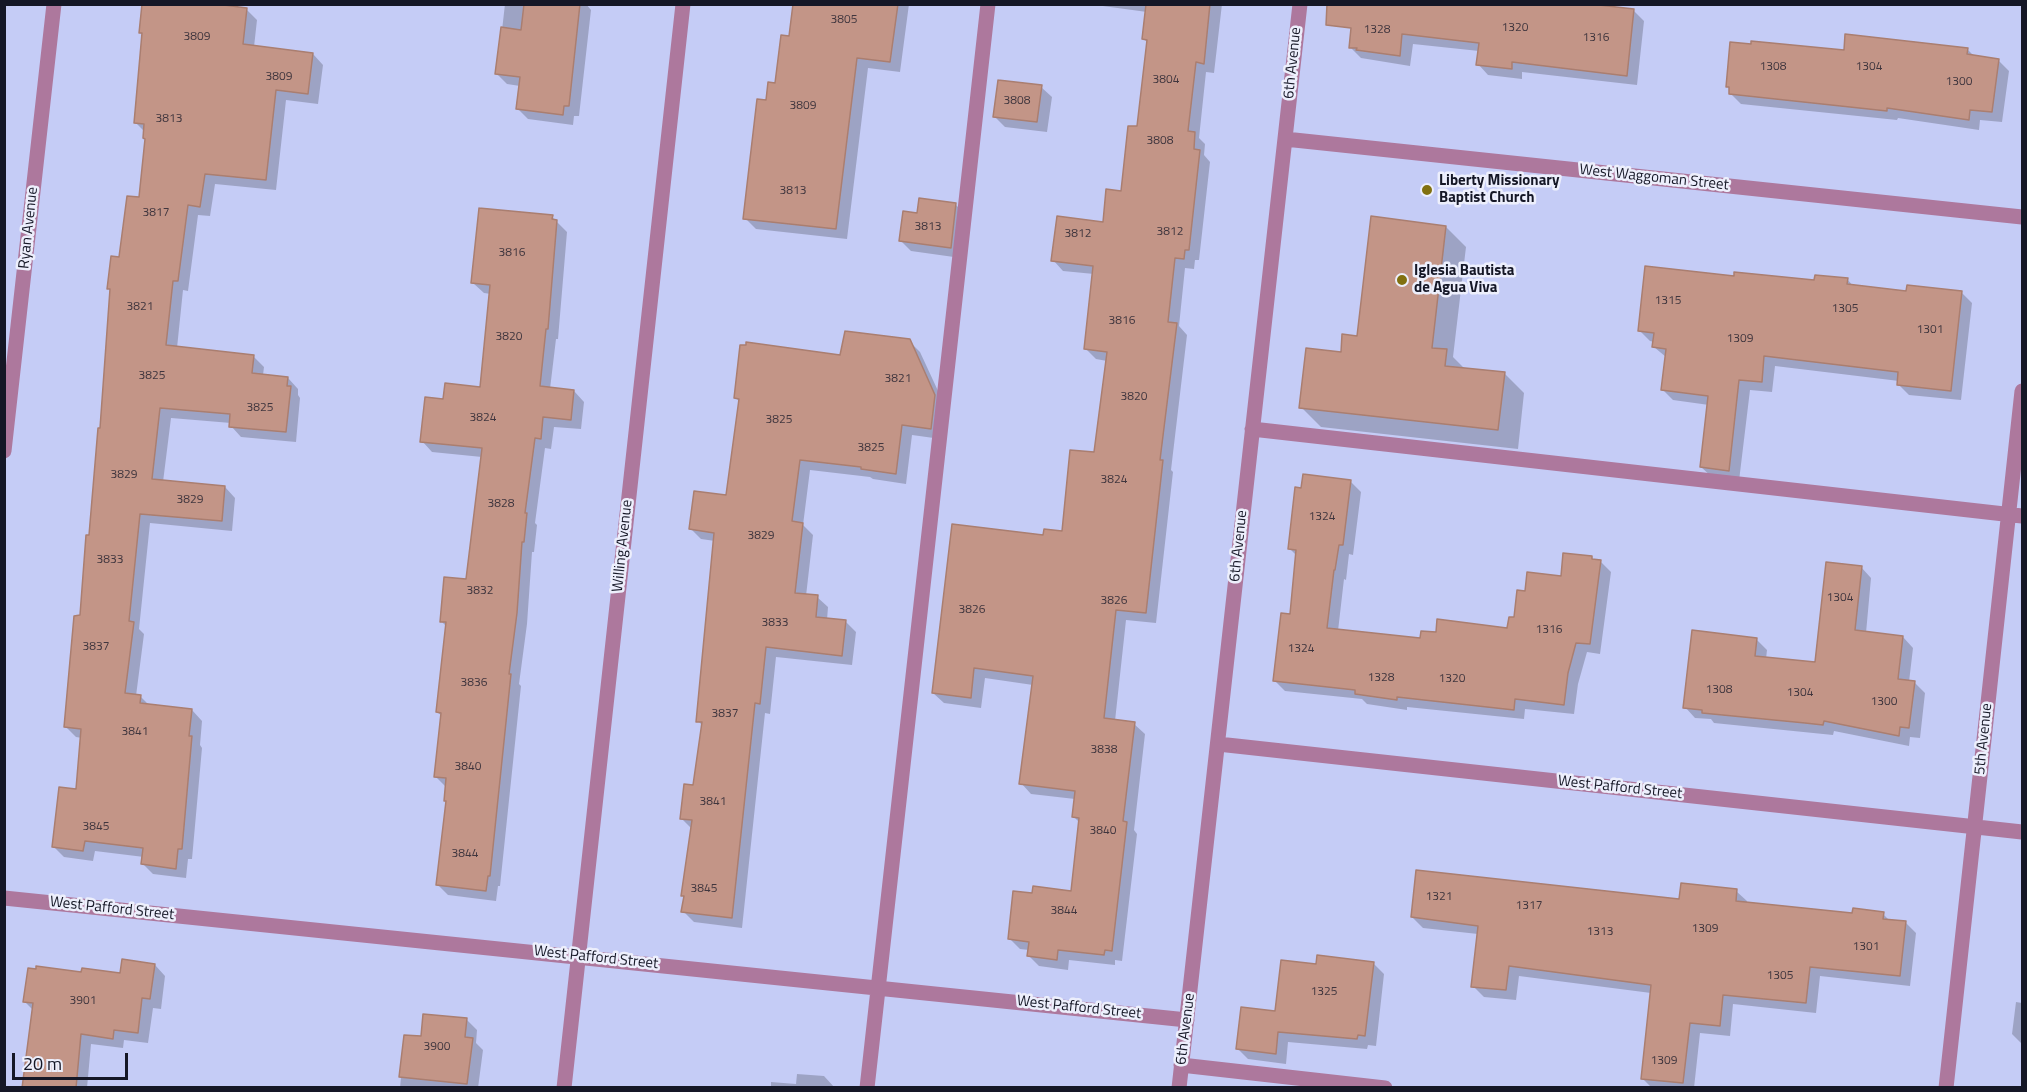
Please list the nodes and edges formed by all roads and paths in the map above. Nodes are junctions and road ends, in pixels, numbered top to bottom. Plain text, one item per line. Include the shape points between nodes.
1 (54, 4) edge
2 (683, 4) edge
3 (988, 4) edge
4 (1300, 4) edge
5 (1285, 139) junction
6 (2022, 217) edge
7 (2022, 391) edge
8 (1252, 429) junction
9 (4, 451) edge
10 (2016, 515) edge
11 (1218, 744) junction
12 (1975, 827) junction
13 (2022, 832) edge
14 (4, 898) edge
15 (578, 957) junction
16 (878, 987) junction
17 (1187, 1020) junction
18 (1181, 1065) junction
19 (564, 1088) edge
20 (867, 1088) edge
21 (1179, 1088) edge
22 (1385, 1088) edge
23 (1946, 1088) edge

1 - 9 street, Ryan Avenue
2 - 15 street, Willing Avenue
3 - 16 street
4 - 5 street, 6th Avenue
5 - 6 street, West Waggoman Street
5 - 8 street, 6th Avenue
7 - 10 street, 5th Avenue
8 - 10 street
8 - 11 street, 6th Avenue
10 - 12 street, 5th Avenue
11 - 12 street, West Pafford Street
11 - 17 street, 6th Avenue
12 - 13 street, West Pafford Street
12 - 23 street, 5th Avenue
14 - 15 street, West Pafford Street
15 - 16 street, West Pafford Street
15 - 19 street, Willing Avenue
16 - 17 street, West Pafford Street
16 - 20 street
17 - 18 street, 6th Avenue
18 - 21 street, 6th Avenue
18 - 22 street

